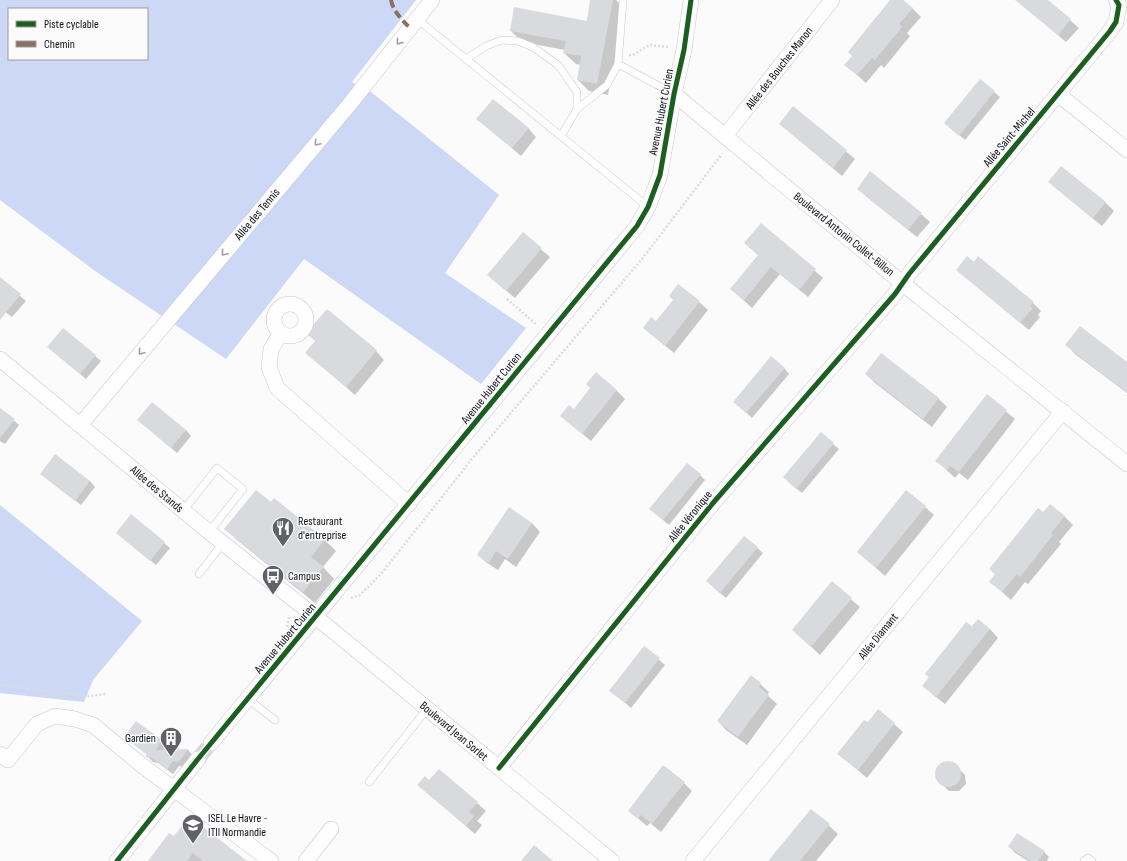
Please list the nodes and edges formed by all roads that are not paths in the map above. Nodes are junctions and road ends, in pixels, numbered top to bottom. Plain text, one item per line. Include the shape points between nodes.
1 (432, 0) edge
2 (623, 0) edge
3 (692, 0) edge
4 (832, 0) edge
5 (1116, 0) edge
6 (417, 18) junction
7 (466, 58) junction
8 (618, 64) junction
9 (674, 94) junction
10 (1058, 94) junction
11 (577, 109) junction
12 (561, 136) junction
13 (728, 139) junction
14 (1127, 150) edge
15 (648, 206) junction
16 (902, 283) junction
17 (281, 333) dead end
18 (0, 359) edge
19 (1063, 411) junction
20 (80, 425) junction
21 (1127, 464) edge
22 (409, 504) junction
23 (183, 510) junction
24 (209, 532) junction
25 (223, 543) junction
26 (200, 574) dead end
27 (315, 617) junction
28 (248, 699) junction
29 (427, 709) junction
30 (275, 720) dead end
31 (211, 743) tunnel mouth
32 (0, 754) edge
33 (198, 759) tunnel mouth
34 (498, 768) junction
35 (369, 782) dead end
36 (175, 790) junction
37 (331, 829) dead end
38 (117, 861) edge
39 (271, 861) edge
40 (306, 861) edge
41 (612, 861) edge
42 (694, 861) edge
43 (1084, 861) edge
44 (1092, 861) edge

1 - 6 street, Allée des Tennis
2 - 8 lane
3 - 9 street, Avenue Hubert Curien
4 - 13 street, Allée des Bouches Manon
5 - 10 street, Allée Saint-Michel via 1119,5 1116,22
6 - 7 lane
6 -> 20 street, Allée des Tennis via 344,111
7 - 11 lane via 502,40 518,41 533,47 558,65 570,81 577,92
7 - 12 lane
8 - 9 lane
8 - 11 lane via 607,85
9 - 13 street, Boulevard Antonin Collet-Billon
9 - 15 street, Avenue Hubert Curien via 660,175
10 - 14 street
10 - 16 street, Allée Saint-Michel
11 - 12 lane
12 - 15 lane
13 - 16 street, Boulevard Antonin Collet-Billon
15 - 22 street, Avenue Hubert Curien via 637,226
16 - 19 street, Boulevard Antonin Collet-Billon
16 - 34 street, Allée Véronique via 713,504
17 - 22 street via 271,349 269,367 277,388
18 - 20 street, Allée des Stands
19 - 21 street, Boulevard Antonin Collet-Billon
19 - 42 street, Allée Diamant
20 - 23 street, Allée des Stands
22 - 27 street, Avenue Hubert Curien
23 - 24 street, Allée des Stands
23 - 24 lane via 217,468 243,489
24 - 25 street, Allée des Stands
25 - 26 lane
25 - 27 street, Allée des Stands
27 - 28 street, Avenue Hubert Curien
27 - 29 street, Boulevard Jean Sorlet
28 - 30 lane
28 - 31 street, Avenue Hubert Curien
29 - 34 street, Boulevard Jean Sorlet
29 - 35 lane
32 - 36 street via 8,760 37,724 55,716 75,719 93,725
33 - 36 street
34 - 41 street, Boulevard Jean Sorlet
36 - 38 street
36 - 39 street
37 - 40 street
43 - 44 lane via 1088,858

